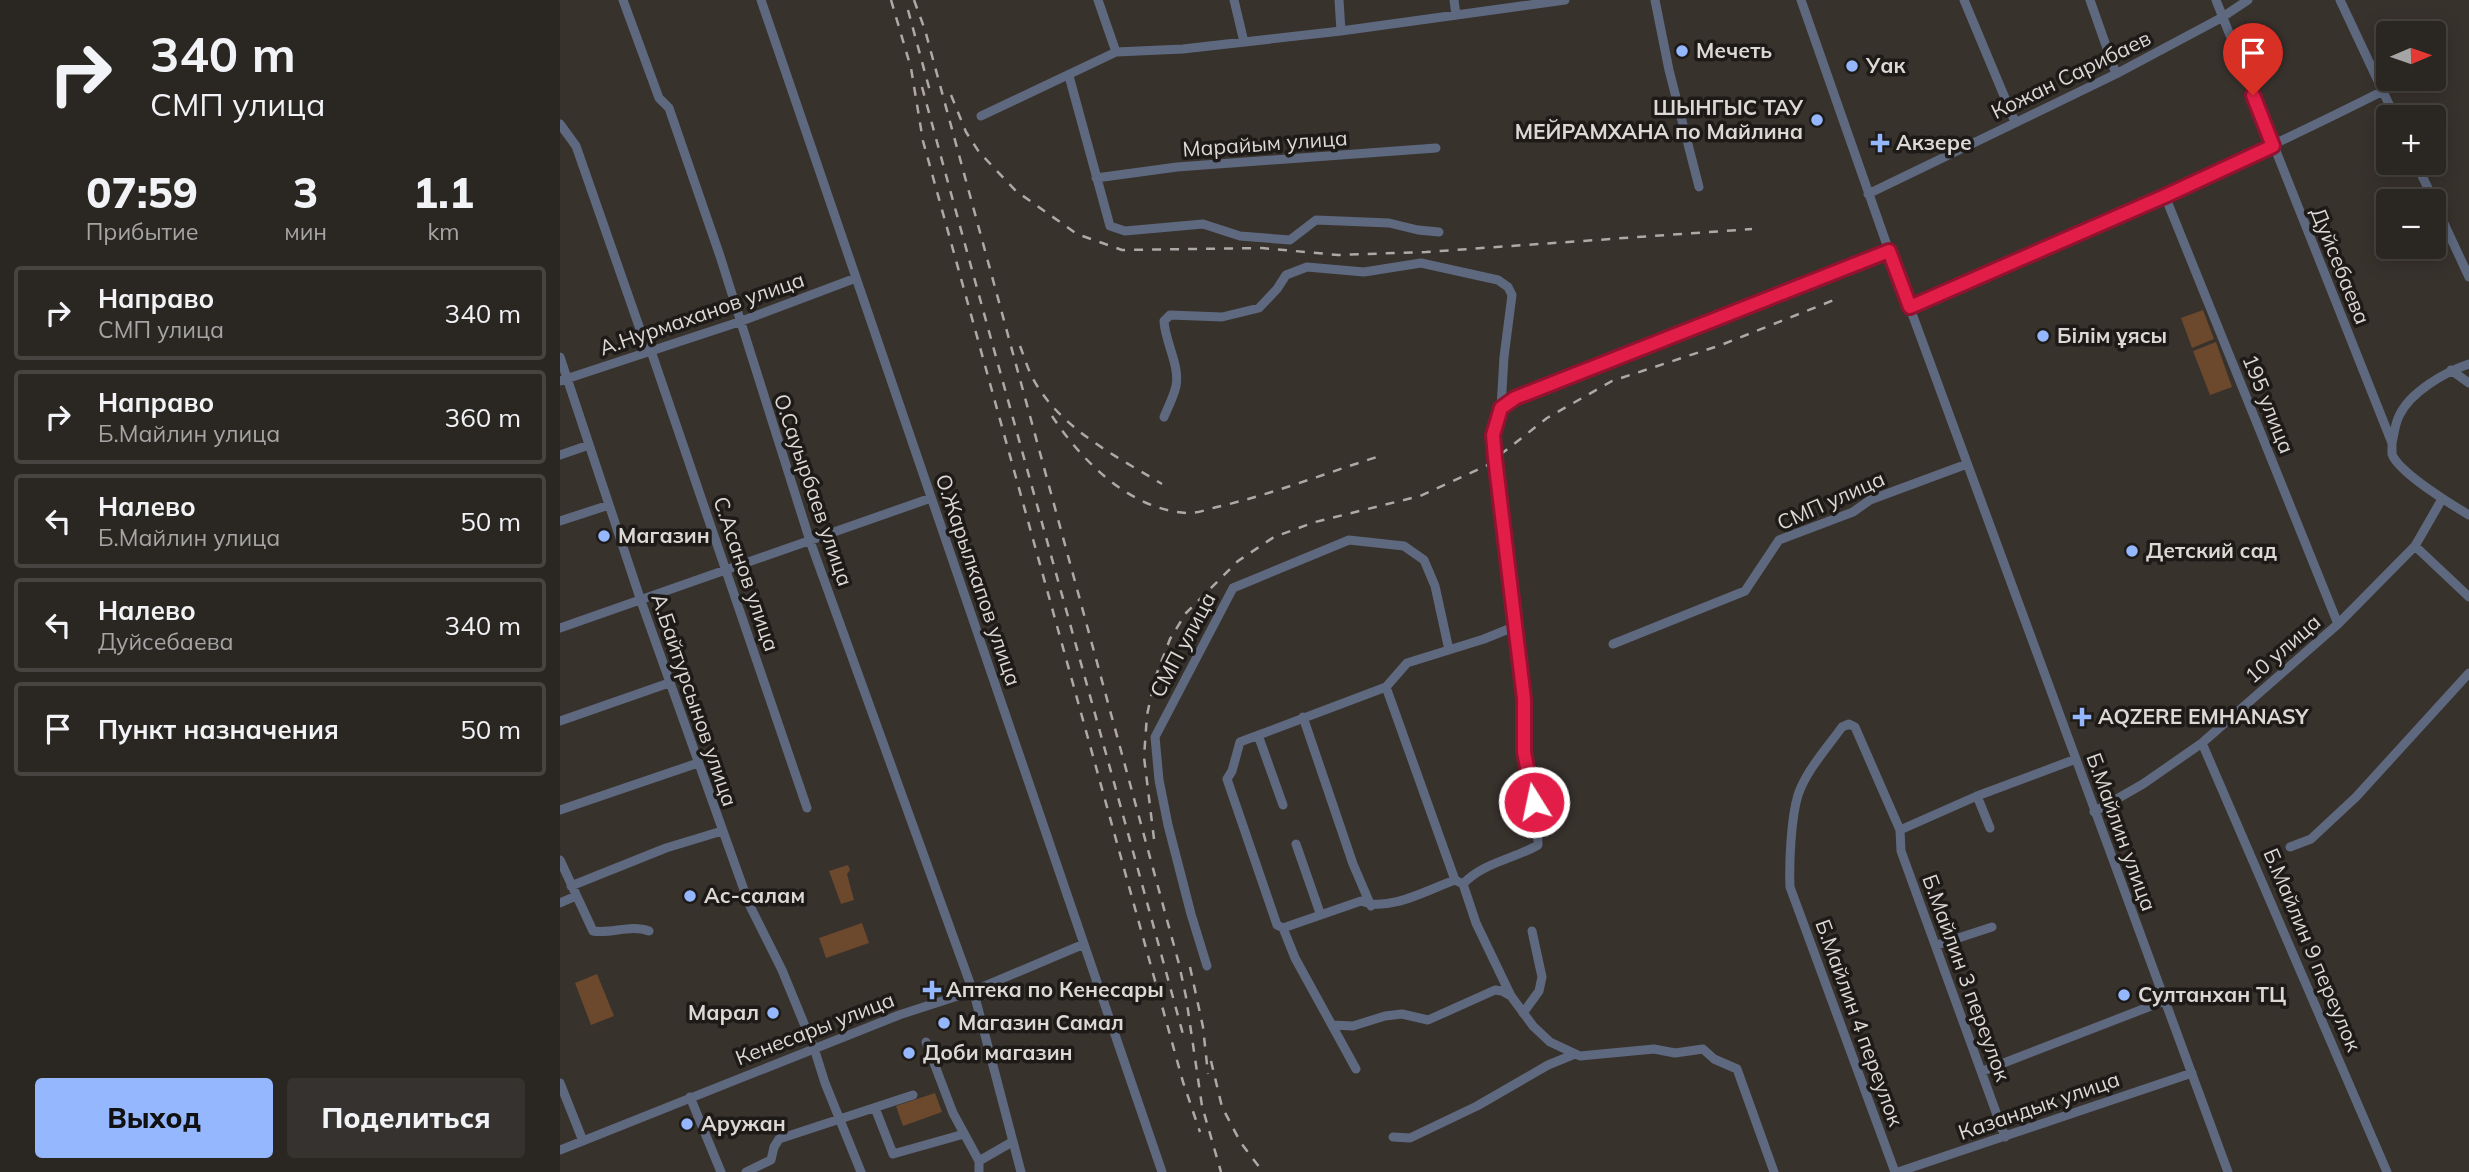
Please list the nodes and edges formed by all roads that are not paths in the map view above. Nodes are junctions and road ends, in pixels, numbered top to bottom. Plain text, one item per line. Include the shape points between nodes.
1 (622, 0) edge
2 (761, 0) edge
3 (1098, 0) edge
4 (1234, 0) edge
5 (1339, 0) edge
6 (1454, 0) edge
7 (1565, 0) edge
8 (1655, 0) edge
9 (1801, 0) edge
10 (1964, 0) edge
11 (2090, 0) edge
12 (2216, 0) edge
13 (2248, 0) edge
14 (2340, 0) edge
15 (1511, 4) edge
16 (1456, 15) junction
17 (2221, 18) junction
18 (1341, 31) junction
19 (1244, 42) junction
20 (1116, 52) junction
21 (2116, 74) junction
22 (1069, 76) junction
23 (2376, 76) edge
24 (2383, 91) joint
25 (2389, 105) edge
26 (981, 116) dead end
27 (2015, 122) junction
28 (560, 124) edge
29 (2273, 146) junction
30 (1436, 148) dead end
31 (1096, 178) junction
32 (1699, 187) dead end
33 (1868, 194) junction
34 (2165, 196) junction
35 (2446, 227) edge
36 (1439, 233) dead end
37 (1889, 251) junction
38 (2469, 277) edge
39 (856, 278) junction
40 (1910, 307) junction
41 (739, 322) junction
42 (650, 352) junction
43 (560, 357) edge
44 (2469, 364) edge
45 (2451, 370) junction
46 (564, 379) edge
47 (2469, 383) edge
48 (1501, 408) junction
49 (1164, 417) dead end
50 (2392, 443) junction
51 (589, 445) junction
52 (560, 455) edge
53 (1967, 464) junction
54 (931, 498) junction
55 (2442, 499) junction
56 (610, 505) junction
57 (2469, 516) edge
58 (560, 521) edge
59 (810, 541) junction
60 (2415, 546) junction
61 (725, 572) junction
62 (2469, 597) edge
63 (641, 601) junction
64 (2338, 624) junction
65 (1516, 626) junction
66 (560, 628) edge
67 (1613, 644) dead end
68 (1449, 650) junction
69 (2469, 673) edge
70 (669, 683) junction
71 (1386, 687) junction
72 (1303, 717) junction
73 (560, 721) edge
74 (1258, 735) junction
75 (2202, 743) junction
76 (2076, 759) junction
77 (698, 763) junction
78 (1978, 796) junction
79 (1283, 806) dead end
80 (807, 808) dead end
81 (560, 810) edge
82 (2094, 812) junction
83 (1990, 828) dead end
84 (1900, 830) junction
85 (722, 831) junction
86 (1296, 844) dead end
87 (2290, 847) dead end
88 (560, 860) edge
89 (1459, 882) junction
90 (571, 886) junction
91 (1790, 887) joint
92 (576, 896) junction
93 (560, 903) edge
94 (1371, 906) junction
95 (1320, 913) junction
96 (1992, 927) dead end
97 (1283, 928) junction
98 (649, 931) dead end
99 (1532, 931) dead end
100 (1084, 944) junction
101 (1937, 945) junction
102 (1207, 966) dead end
103 (973, 991) junction
104 (1511, 996) junction
105 (2164, 1001) junction
106 (1522, 1013) junction
107 (1332, 1025) junction
108 (926, 1042) dead end
109 (814, 1048) junction
110 (1578, 1055) junction
111 (1356, 1069) dead end
112 (1983, 1072) junction
113 (2192, 1073) junction
114 (560, 1083) edge
115 (913, 1095) dead end
116 (690, 1097) junction
117 (875, 1108) junction
118 (841, 1117) junction
119 (964, 1134) junction
120 (1393, 1137) dead end
121 (2004, 1137) junction
122 (583, 1141) junction
123 (1012, 1142) junction
124 (560, 1150) edge
125 (979, 1161) junction
126 (721, 1172) edge
127 (746, 1172) edge
128 (861, 1172) edge
129 (979, 1172) edge
130 (1021, 1172) edge
131 (1162, 1172) edge
132 (1774, 1172) edge
133 (1897, 1172) edge
134 (2228, 1172) edge
135 (2387, 1172) edge

1 - 41 street, О.Сауырбаев улица via 659,98 668,108
2 - 39 street, О.Жарылкапов улица
3 - 20 street
4 - 19 street
5 - 18 street
6 - 16 street
7 - 15 street
8 - 32 street
9 - 33 street, Б.Майлин улица
10 - 27 street
11 - 21 street
12 - 17 street, Дуйсебаева
13 - 17 street, Кожан Сарибаев
14 - 23 street
15 - 16 street
16 - 18 street
17 - 21 street, Кожан Сарибаев
17 - 29 street, Дуйсебаева
18 - 19 street
19 - 20 street
20 - 22 street
21 - 27 street, Кожан Сарибаев
22 - 26 street
22 - 31 street
24 - 25 street
24 - 29 street
27 - 33 street, Кожан Сарибаев
28 - 42 street, С.Асанов улица via 576,146
29 - 34 street
29 - 50 street, Дуйсебаева
30 - 31 street, Марайым улица via 1177,167
31 - 36 street via 1110,226 1125,231 1203,224 1240,236 1290,240 1316,220 1389,223
33 - 37 street, Б.Майлин улица
34 - 40 street
34 - 64 street, 195 улица
35 - 38 street
37 - 40 street, Б.Майлин улица
37 - 48 street via 1515,398
39 - 41 street, А.Нурмаханов улица
39 - 54 street, О.Жарылкапов улица
40 - 53 street, Б.Майлин улица
41 - 42 street, А.Нурмаханов улица
41 - 59 street, О.Сауырбаев улица
42 - 46 street, А.Нурмаханов улица
42 - 61 street, С.Асанов улица
43 - 46 street, А.Байтурсынов улица
44 - 45 street
45 - 47 street
45 - 50 street via 2420,390 2400,414
46 - 51 street, А.Байтурсынов улица
48 - 49 street via 1512,295 1498,280 1422,263 1364,272 1307,267 1286,275 1259,308 1222,317 1170,316 1164,321 1164,335 1177,384
48 - 65 street via 1493,435
50 - 55 street, Дуйсебаева via 2399,465
51 - 52 street
51 - 56 street, А.Байтурсынов улица
53 - 67 street, СМП улица via 1779,540 1745,591
53 - 76 street, Б.Майлин улица
54 - 59 street
54 - 100 street, О.Жарылкапов улица
55 - 57 street, Дуйсебаева
55 - 60 street, 10 улица
56 - 58 street
56 - 63 street, А.Байтурсынов улица
59 - 61 street
59 - 103 street, О.Сауырбаев улица
60 - 62 street
60 - 64 street, 10 улица
61 - 63 street
61 - 80 street, С.Асанов улица
63 - 66 street
63 - 70 street, А.Байтурсынов улица
64 - 75 street, 10 улица
65 - 68 street
65 - 89 street via 1524,752 1538,845
68 - 71 street via 1407,663
68 - 102 street, СМП улица via 1435,586 1424,560 1404,546 1349,540 1233,589 1155,737 1168,825
69 - 87 street via 2356,797 2311,839
70 - 73 street
70 - 77 street, А.Байтурсынов улица
71 - 72 street
71 - 89 street
72 - 74 street
72 - 94 street
74 - 79 street
74 - 97 street via 1240,742 1227,779 1276,925
75 - 82 street, 10 улица
75 - 135 street, Б.Майлин 9 переулок
76 - 78 street
76 - 82 street, Б.Майлин улица
77 - 81 street
77 - 85 street, А.Байтурсынов улица
78 - 83 street
78 - 84 street
82 - 105 street, Б.Майлин улица
84 - 91 street, Б.Майлин 3 переулок via 1855,727 1842,727 1798,795
84 - 101 street, Б.Майлин 3 переулок via 1901,851
85 - 90 street
85 - 109 street, А.Байтурсынов улица via 749,904
86 - 95 street
88 - 90 street
89 - 94 street
89 - 104 street
90 - 92 street
91 - 133 street, Б.Майлин 4 переулок
92 - 93 street
92 - 98 street via 593,931 639,927
94 - 95 street via 1361,901
95 - 97 street
96 - 101 street
97 - 107 street
99 - 106 street via 1542,977 1539,990
100 - 103 street, Кенесары улица
100 - 131 street, О.Жарылкапов улица
101 - 112 street, Б.Майлин 3 переулок
103 - 109 street, Кенесары улица
103 - 123 street, О.Сауырбаев улица
104 - 106 street
104 - 107 street via 1495,990 1428,1020 1402,1014 1353,1026
105 - 112 street
105 - 113 street, Б.Майлин улица
106 - 110 street via 1550,1042
107 - 111 street
108 - 119 street
109 - 116 street, Кенесары улица
109 - 118 street, А.Байтурсынов улица
110 - 120 street via 1548,1065 1410,1138
110 - 132 street via 1703,1049 1737,1069
112 - 121 street, Б.Майлин 3 переулок
113 - 121 street, Казандык улица
113 - 134 street, Б.Майлин улица
114 - 122 street
115 - 117 street
116 - 122 street, Кенесары улица
116 - 126 street
117 - 118 street
117 - 119 street via 893,1154
118 - 127 street via 779,1139 771,1160
118 - 128 street, А.Байтурсынов улица
119 - 125 street
121 - 133 street, Казандык улица
122 - 124 street, Кенесары улица
123 - 125 street
123 - 130 street, О.Сауырбаев улица
125 - 129 street

